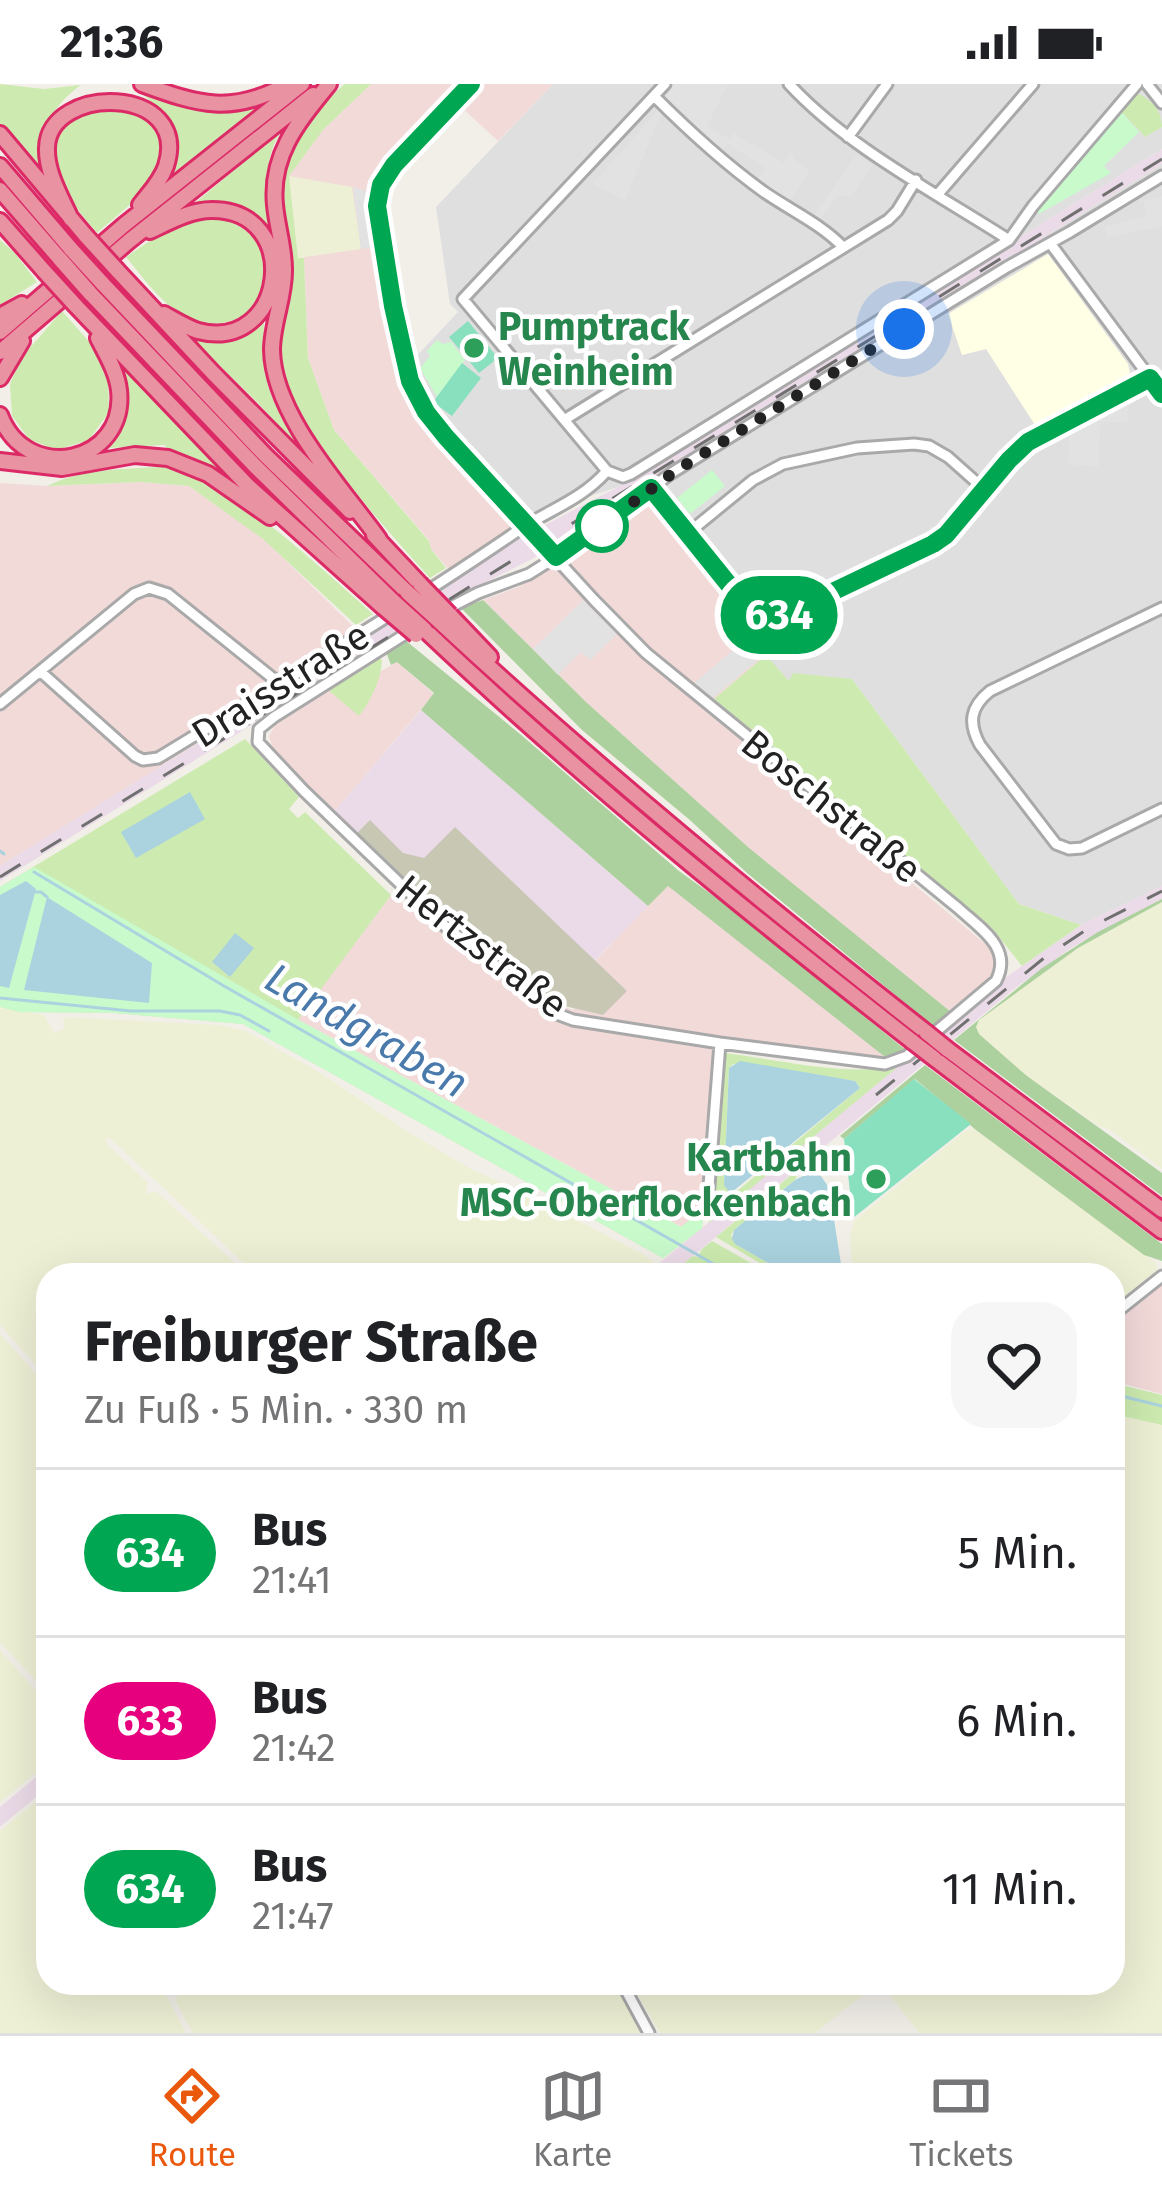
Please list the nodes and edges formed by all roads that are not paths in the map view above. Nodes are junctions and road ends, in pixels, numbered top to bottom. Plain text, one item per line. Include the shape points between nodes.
1 (142, 84) edge
2 (288, 84) edge
3 (302, 84) edge
4 (328, 84) edge
5 (471, 84) edge
6 (665, 84) edge
7 (789, 84) edge
8 (887, 84) edge
9 (1033, 84) edge
10 (1137, 84) edge
11 (1147, 84) edge
12 (654, 96) junction
13 (1162, 103) edge
14 (0, 134) edge
15 (848, 137) junction
16 (0, 166) edge
17 (1162, 176) edge
18 (916, 179) junction
19 (0, 190) edge
20 (938, 194) junction
21 (71, 219) junction
22 (4, 227) edge
23 (126, 233) junction
24 (1009, 239) junction
25 (1050, 243) junction
26 (843, 247) junction
27 (65, 254) junction
28 (96, 288) junction
29 (43, 293) junction
30 (152, 308) junction
31 (0, 316) edge
32 (37, 318) junction
33 (90, 322) junction
34 (0, 332) edge
35 (0, 352) edge
36 (0, 378) edge
37 (1150, 378) junction
38 (1162, 394) edge
39 (0, 416) edge
40 (564, 420) junction
41 (0, 461) edge
42 (607, 471) junction
43 (651, 488) junction
44 (984, 489) junction
45 (526, 525) junction
46 (687, 534) junction
47 (379, 539) junction
48 (316, 549) junction
49 (556, 557) junction
50 (414, 588) junction
51 (388, 604) junction
52 (1162, 608) edge
53 (433, 625) junction
54 (41, 671) junction
55 (280, 684) junction
56 (0, 704) edge
57 (1162, 809) edge
58 (720, 1043) junction
59 (916, 1044) junction
60 (941, 1054) junction
61 (708, 1199) dead end
62 (1162, 1210) edge
63 (1162, 1231) edge
64 (1162, 1276) edge
65 (1125, 1305) edge
66 (628, 1995) edge
67 (649, 2033) edge

1 - 2 highway via 217,105
3 - 23 highway
4 - 23 highway
4 - 47 highway via 289,136 277,167 284,275 272,357 296,424
5 - 45 street via 394,165 377,206 412,384 446,437
6 - 12 street
7 - 15 street
8 - 15 street
9 - 20 street
10 - 24 street
11 - 13 street
12 - 26 street via 763,191
12 - 40 street via 463,298
14 - 21 highway
15 - 18 street
16 - 27 highway
17 - 25 street
18 - 20 street
18 - 26 street via 888,220
19 - 27 highway
20 - 24 street
21 - 23 highway via 48,162 50,130 75,97 114,88 154,110 168,146 160,179
21 - 30 highway, bridge
22 - 33 highway, bridge
23 - 29 highway
23 - 30 highway via 218,210 250,222 270,249 268,300 236,328 196,330
23 - 32 highway
24 - 42 street via 631,474
25 - 37 street
25 - 43 street
26 - 40 street
27 - 28 highway, bridge
28 - 50 highway
28 - 51 highway
29 - 31 highway
29 - 34 highway
30 - 47 highway
32 - 35 highway
32 - 36 highway
33 - 39 highway via 119,394 101,441 80,455 44,457 16,442
33 - 48 highway
37 - 38 street
37 - 44 street via 1039,435
40 - 42 street
41 - 48 highway via 62,468 135,455 178,460
42 - 45 street, Draisstraße via 579,497
43 - 46 street
43 - 49 street
44 - 46 street via 929,446 857,448 783,464
44 - 46 street via 933,544 784,615 750,608
45 - 49 street
45 - 55 street, Draisstraße
47 - 50 highway
48 - 51 highway
49 - 58 street, Hertzstraße via 459,602 274,717 258,742 441,923 550,1009 573,1020
49 - 59 street, Boschstraße via 646,653 994,941 1003,964 997,981
50 - 53 highway, bridge
51 - 53 highway, bridge
52 - 57 street via 990,691 971,718 980,745 1056,844 1082,848
53 - 59 highway
53 - 59 highway via 485,687
54 - 55 street, Draisstraße via 150,761
54 - 55 street via 149,588 168,594
54 - 56 street
58 - 59 street, Hertzstraße via 885,1064
58 - 61 street
59 - 60 highway, bridge
60 - 62 highway
60 - 63 highway
64 - 65 street
66 - 67 street

